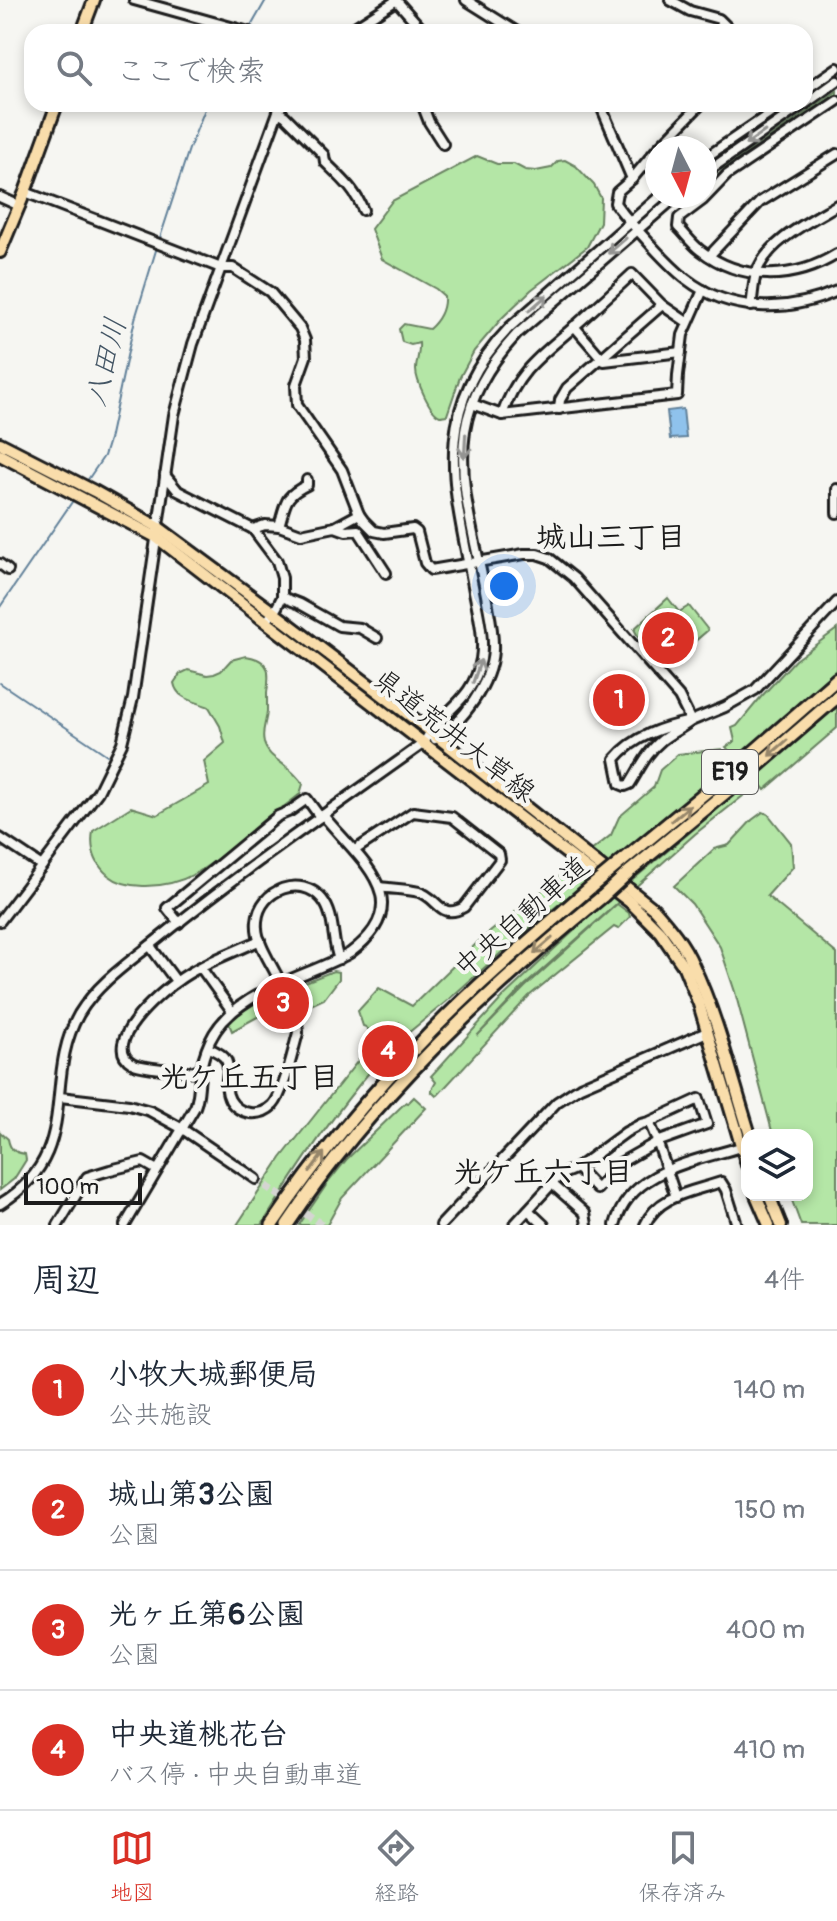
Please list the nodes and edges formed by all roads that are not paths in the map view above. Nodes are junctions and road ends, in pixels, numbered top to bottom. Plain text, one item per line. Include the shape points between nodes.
1 (94, 0) edge
2 (134, 0) edge
3 (396, 0) edge
4 (466, 0) edge
5 (670, 0) edge
6 (85, 24) edge
7 (220, 24) edge
8 (358, 24) edge
9 (417, 24) edge
10 (504, 24) edge
11 (724, 24) edge
12 (837, 68) edge
13 (837, 81) edge
14 (813, 84) edge
15 (813, 98) edge
16 (837, 101) edge
17 (54, 112) edge
18 (280, 112) edge
19 (283, 112) edge
20 (425, 112) edge
21 (603, 112) edge
22 (693, 112) edge
23 (772, 112) edge
24 (793, 112) edge
25 (670, 136) edge
26 (443, 144) dead end
27 (717, 150) edge
28 (837, 154) edge
29 (645, 164) edge
30 (717, 165) edge
31 (632, 179) junction
32 (25, 192) junction
33 (0, 197) edge
34 (837, 205) edge
35 (20, 206) junction
36 (646, 208) edge
37 (662, 208) edge
38 (363, 210) dead end
39 (630, 221) junction
40 (637, 229) junction
41 (0, 252) edge
42 (837, 254) edge
43 (709, 256) junction
44 (221, 268) junction
45 (756, 274) junction
46 (703, 290) junction
47 (837, 291) edge
48 (662, 305) junction
49 (751, 306) junction
50 (687, 322) junction
51 (574, 326) junction
52 (618, 344) junction
53 (681, 352) junction
54 (629, 357) junction
55 (601, 359) junction
56 (472, 404) junction
57 (559, 409) junction
58 (502, 415) junction
59 (0, 443) edge
60 (0, 455) edge
61 (165, 475) junction
62 (307, 480) dead end
63 (71, 486) junction
64 (837, 489) edge
65 (837, 513) edge
66 (359, 514) junction
67 (279, 526) junction
68 (335, 527) junction
69 (253, 529) junction
70 (157, 532) junction
71 (480, 561) junction
72 (468, 563) junction
73 (386, 573) dead end
74 (282, 597) junction
75 (837, 602) edge
76 (270, 616) junction
77 (377, 638) dead end
78 (837, 679) edge
79 (837, 697) edge
80 (691, 721) junction
81 (434, 735) junction
82 (424, 743) junction
83 (322, 816) junction
84 (0, 838) edge
85 (355, 850) junction
86 (42, 866) junction
87 (380, 887) junction
88 (0, 921) edge
89 (179, 923) junction
90 (260, 940) junction
91 (150, 946) junction
92 (339, 959) junction
93 (201, 968) junction
94 (176, 981) junction
95 (232, 1011) junction
96 (707, 1032) junction
97 (208, 1048) junction
98 (200, 1072) junction
99 (60, 1097) junction
100 (649, 1122) junction
101 (181, 1128) junction
102 (748, 1129) edge
103 (741, 1137) edge
104 (657, 1142) junction
105 (741, 1147) edge
106 (577, 1168) junction
107 (157, 1170) junction
108 (667, 1170) junction
109 (256, 1179) tunnel mouth
110 (551, 1183) junction
111 (676, 1197) junction
112 (759, 1201) edge
113 (771, 1201) edge
114 (0, 1204) edge
115 (528, 1210) junction
116 (736, 1223) edge
117 (58, 1225) edge
118 (125, 1225) edge
119 (272, 1225) edge
120 (287, 1225) edge
121 (441, 1225) edge
122 (514, 1225) edge
123 (544, 1225) edge
124 (587, 1225) edge
125 (615, 1225) edge
126 (645, 1225) edge
127 (724, 1225) edge
128 (769, 1225) edge
129 (781, 1225) edge

1 - 6 main road
2 - 7 street
3 - 8 street
3 - 9 street
4 - 10 street
5 - 11 street
12 - 14 street
13 - 15 street
16 - 43 street via 727,175 679,218 678,227
17 - 32 main road
18 - 44 street
19 - 38 street via 350,186
20 - 26 street
21 - 31 street
22 - 25 street
23 - 27 street
24 -> 30 street
28 - 43 street via 760,202
29 - 31 street
31 - 39 street via 615,197
32 - 35 main road
32 - 44 street
33 - 35 street
34 - 45 street via 785,237
35 - 41 main road
36 - 39 street
37 - 40 street
39 - 40 street
72 -> 39 street via 453,460 467,390 510,327
40 - 46 street via 671,267
40 -> 56 street via 517,334 484,376
42 - 45 street via 792,273
43 - 45 street
44 - 61 street via 181,388
44 - 66 street via 233,268 270,292 300,328 306,357 296,385 297,405 342,470
45 - 49 street
46 - 49 street
46 - 50 street
47 - 49 street via 791,306
48 - 50 street
48 - 51 street via 632,274
48 - 52 street
50 - 53 street
51 - 55 street
51 - 58 street via 519,378
52 - 54 street
52 - 55 street
53 - 54 street
53 - 57 street via 677,395
54 - 55 street
55 - 57 street via 567,388
56 - 58 street
56 -> 71 street via 464,470
57 - 58 street
59 - 63 main road, 県道荒井大草線
60 - 63 main road, 県道荒井大草線
61 - 69 street via 178,491
61 - 70 street
62 - 67 street via 292,492
63 - 70 main road, 県道荒井大草線
64 - 65 street
66 - 68 street
66 - 72 street via 374,531 417,532 431,570
67 - 68 street via 301,534
67 - 69 street
68 - 73 street via 358,530
69 - 74 street via 277,561
70 - 76 main road, 県道荒井大草線
70 - 86 street via 122,743 98,792
71 - 72 street
71 - 80 street via 537,554 558,564 679,697
71 - 81 street via 493,638 489,673 475,699
81 -> 72 street via 478,671 482,640
74 - 76 street
74 - 77 street via 339,626 360,628
75 - 80 street via 755,690
76 - 81 main road, 県道荒井大草線
76 - 82 main road, 県道荒井大草線
119 -> 78 highway, 中央自動車道 / E19, bridge via 332,1142 433,1030 492,973
79 -> 120 highway, 中央自動車道 / E19, bridge via 547,942 442,1040 376,1109
80 - 80 street via 624,748 615,759 620,784 630,784 649,753
81 - 82 street
81 - 102 main road, 県道荒井大草線 via 639,896 670,927 703,988
82 - 83 street
82 - 96 main road, 県道荒井大草線 via 646,916 684,967
83 - 85 street
83 - 89 street
83 - 89 street via 307,799 278,816 167,908
84 - 86 street
85 - 87 street
85 - 87 street via 413,812 452,817 499,854 500,860 456,911 446,911 423,893
86 - 88 street
87 - 92 street via 374,927
89 - 91 street
90 - 92 street via 257,920 263,903 280,889 306,888 330,912
90 - 93 street
90 - 97 street, bridge via 298,1033 279,1097 270,1108 248,1113 231,1102 227,1062
91 - 94 street
91 - 99 street via 98,989 81,1011 70,1032
92 - 95 street
93 - 94 street
93 - 95 street
94 - 98 street via 129,1028 122,1042 124,1054 140,1067
95 - 97 street
96 - 103 main road, 県道荒井大草線
96 - 121 street via 557,1102
97 - 98 street
98 - 101 street via 198,1099
99 - 101 street via 140,1108
99 - 114 street via 43,1161
100 - 104 street
100 - 104 street via 699,1099 707,1124
100 - 106 street
101 - 107 street
101 - 109 street
104 - 106 street via 620,1163 597,1189
104 - 108 street
105 - 108 street
106 - 110 street
107 - 117 street via 143,1162 87,1177
107 - 118 street
108 - 111 street
108 - 125 street via 636,1189
110 - 115 street
110 - 124 street via 585,1213
111 - 116 street via 721,1182
111 - 126 street via 656,1206
112 - 128 main road
113 - 129 main road
115 - 122 street
115 - 123 street
116 - 127 street

